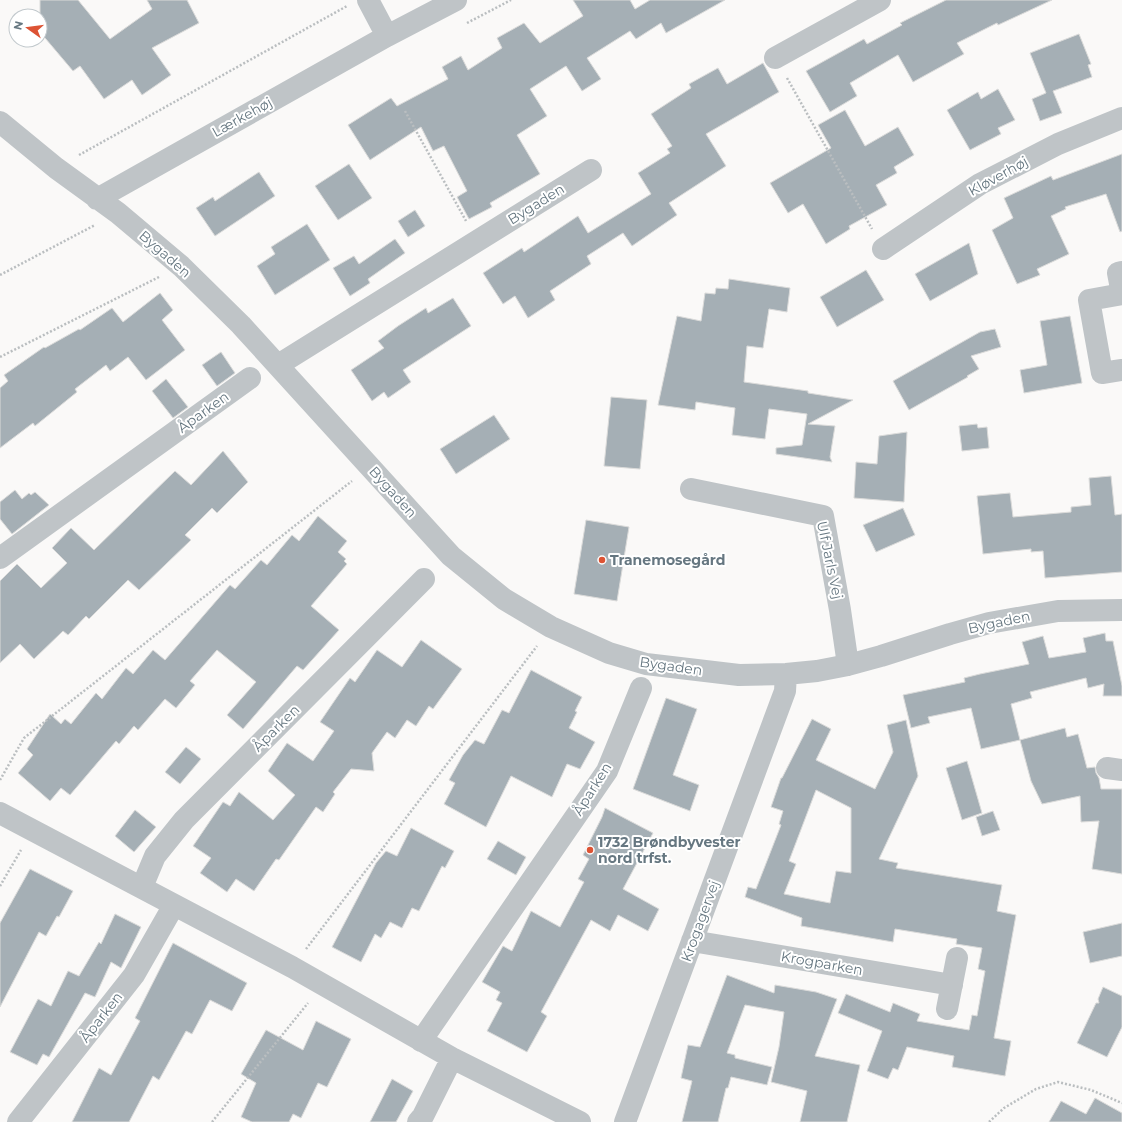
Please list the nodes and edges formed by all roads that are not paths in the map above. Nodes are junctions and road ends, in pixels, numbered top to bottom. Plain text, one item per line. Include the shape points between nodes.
1 (456, 0) edge
2 (880, 0) edge
3 (359, 2) edge
4 (387, 36) junction
5 (775, 58) road end
6 (1122, 118) edge
7 (0, 122) edge
8 (591, 170) dead end
9 (96, 199) junction
10 (883, 249) road end
11 (1122, 272) edge
12 (278, 365) junction
13 (1122, 370) edge
14 (250, 378) dead end
15 (691, 489) dead end
16 (0, 558) edge
17 (424, 579) dead end
18 (1122, 610) edge
19 (848, 665) junction
20 (786, 674) junction
21 (641, 688) dead end
22 (0, 813) edge
23 (142, 887) junction
24 (174, 905) junction
25 (692, 941) junction
26 (957, 958) dead end
27 (952, 985) junction
28 (947, 1009) dead end
29 (421, 1041) junction
30 (452, 1058) junction
31 (18, 1122) edge
32 (418, 1122) edge
33 (580, 1122) edge
34 (626, 1122) edge

1 - 4 street, Lærkehøj
2 - 5 street
3 - 4 street
4 - 9 street, Lærkehøj
6 - 10 street, Kløverhøj via 1058,144 980,184
7 - 9 street, Bygaden
8 - 12 street, Bygaden
9 - 12 street, Bygaden via 118,213 181,266
11 - 13 street via 1118,273 1122,294 1089,300 1102,374
12 - 20 street, Bygaden via 451,556 504,599 551,627 609,653 646,664 739,675
14 - 16 street, Åparken
15 - 19 street, Ulf Jarls Vej via 823,516
17 - 23 street, Åparken via 184,820 155,856
18 - 19 street, Bygaden via 1058,611 989,623
19 - 20 street, Bygaden
20 - 25 street, Krogagervej via 785,691
21 - 29 street, Åparken via 606,771
22 - 23 street
23 - 24 street
24 - 29 street via 292,967
24 - 31 street, Åparken via 134,975
25 - 27 street, Krogparken
25 - 34 street, Krogagervej
26 - 27 street
27 - 28 street
29 - 30 street
30 - 32 street
30 - 33 street

